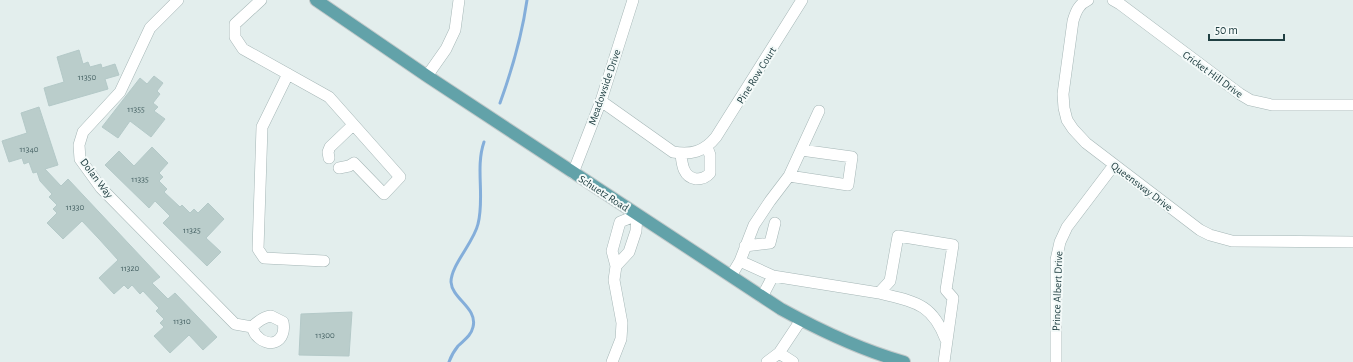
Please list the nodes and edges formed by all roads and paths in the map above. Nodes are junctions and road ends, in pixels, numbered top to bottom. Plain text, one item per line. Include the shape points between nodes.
1 (178, 0) edge
2 (260, 0) edge
3 (316, 0) edge
4 (459, 0) edge
5 (632, 0) edge
6 (802, 0) edge
7 (1088, 0) edge
8 (1113, 0) edge
9 (288, 74) junction
10 (427, 76) junction
11 (601, 101) junction
12 (1353, 106) edge
13 (819, 111) dead end
14 (353, 125) junction
15 (707, 147) junction
16 (801, 150) junction
17 (681, 154) junction
18 (329, 158) dead end
19 (1114, 165) junction
20 (339, 168) dead end
21 (573, 173) junction
22 (789, 176) junction
23 (637, 215) junction
24 (775, 223) dead end
25 (1353, 242) edge
26 (745, 246) junction
27 (324, 261) dead end
28 (740, 261) junction
29 (616, 266) junction
30 (731, 276) junction
31 (773, 276) junction
32 (879, 293) junction
33 (762, 297) junction
34 (801, 320) junction
35 (252, 327) dead end
36 (946, 342) junction
37 (779, 353) junction
38 (612, 362) edge
39 (767, 362) edge
40 (793, 362) edge
41 (904, 362) edge
42 (944, 362) edge
43 (1056, 362) edge

1 - 35 street, Dolan Way via 150,28 120,92 82,132 79,145 80,159 102,188 235,324
2 - 9 street via 235,24 235,36 243,49
3 - 10 main road, Schuetz Road
4 - 10 street via 455,30 446,49
5 - 11 street, Meadowside Drive
6 - 15 street, Pine Row Court via 716,138
7 - 19 street, Queensway Drive via 1076,11 1073,21 1062,94 1064,108 1067,120 1079,136
8 - 12 street, Cricket Hill Drive via 1250,100 1272,105
9 - 14 street via 329,97
9 - 27 street via 262,127 258,249 264,258
10 - 21 main road, Schuetz Road
11 - 17 street via 673,152
11 - 21 street, Meadowside Drive
13 - 16 street
14 - 18 street via 330,147
14 - 20 street via 400,177 384,194 354,163
15 - 17 street
15 - 17 street via 710,155 710,173 700,179 690,178 686,174
16 - 22 street
16 - 22 street via 852,157 848,185
19 - 25 street, Queensway Drive via 1200,230 1221,239
19 - 43 street, Prince Albert Drive via 1067,227 1060,242 1056,260
21 - 23 main road, Schuetz Road
22 - 26 street via 754,225
23 - 29 street via 636,232 629,252
23 - 29 street via 620,222 612,251
23 - 30 main road, Schuetz Road
24 - 26 street via 770,243
26 - 28 street
28 - 30 street
28 - 31 street
29 - 38 street via 614,280 622,323 621,339
30 - 33 main road, Schuetz Road
31 - 32 street
31 - 33 street
32 - 36 street via 912,302 932,314 941,327
32 - 36 street via 890,281 898,236 953,244 946,290 953,298
33 - 34 main road, Schuetz Road
34 - 37 street
34 - 41 main road, Schuetz Road via 832,336
36 - 42 street
37 - 39 street
37 - 40 street

